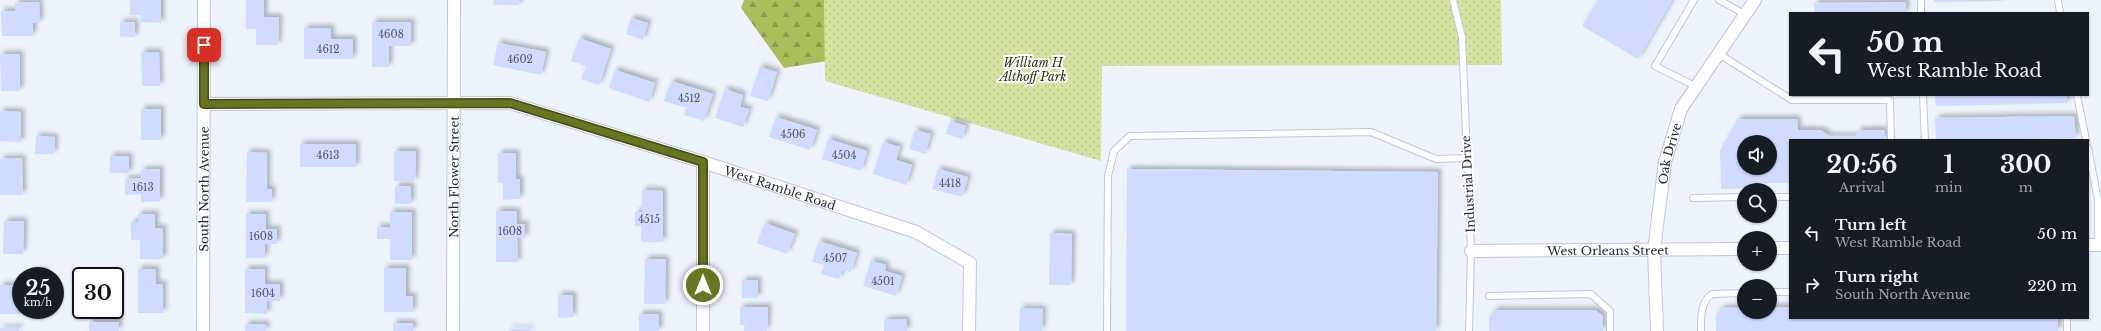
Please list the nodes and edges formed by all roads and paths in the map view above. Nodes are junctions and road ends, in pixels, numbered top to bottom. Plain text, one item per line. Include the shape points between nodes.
1 (204, 0) edge
2 (454, 0) edge
3 (1453, 0) edge
4 (1694, 0) edge
5 (1719, 0) edge
6 (1756, 0) edge
7 (1921, 0) edge
8 (2058, 0) edge
9 (1921, 12) edge
10 (2060, 12) edge
11 (1746, 15) junction
12 (1719, 54) junction
13 (1697, 87) junction
14 (1923, 96) edge
15 (2077, 96) edge
16 (454, 103) junction
17 (204, 104) junction
18 (1891, 139) edge
19 (1925, 139) edge
20 (2086, 139) edge
21 (2089, 153) edge
22 (1467, 158) junction
23 (703, 162) junction
24 (1737, 197) edge
25 (1777, 197) edge
26 (1789, 197) edge
27 (1693, 198) dead end
28 (2096, 245) edge
29 (1777, 248) edge
30 (1789, 248) edge
31 (1737, 249) edge
32 (1654, 250) junction
33 (1471, 251) junction
34 (1777, 292) edge
35 (1789, 292) edge
36 (1737, 293) edge
37 (1489, 296) dead end
38 (2067, 319) edge
39 (203, 331) edge
40 (453, 331) edge
41 (703, 331) edge
42 (969, 331) edge
43 (1107, 331) edge
44 (1469, 331) edge
45 (1610, 331) edge
46 (1656, 331) edge
47 (1701, 331) edge
48 (2067, 331) edge

1 - 17 street, South North Avenue
2 - 16 street, North Flower Street
3 - 22 lane, Industrial Drive via 1462,37
4 - 13 lane via 1655,66
5 - 11 lane
6 - 11 street, Oak Drive
7 - 9 lane
8 - 10 lane
11 - 12 street, Oak Drive
12 - 13 street, Oak Drive
12 - 18 lane via 1792,100 1890,100
13 - 32 street, Oak Drive via 1681,109 1665,162
14 - 19 lane
15 - 20 lane
16 - 17 street, West Ramble Road
16 - 23 street, West Ramble Road via 510,103
16 - 40 street, North Flower Street
17 - 39 street, South North Avenue
21 - 28 lane via 2098,200
22 - 33 lane, Industrial Drive
22 - 43 lane via 1436,159 1372,132 1130,136 1114,151 1108,176
23 - 41 street
23 - 42 street, West Ramble Road via 916,232 970,263
24 - 27 lane
25 - 26 lane
29 - 30 street
31 - 32 street, West Orleans Street
32 - 33 street, West Orleans Street
32 - 46 street, Oak Drive
33 - 44 lane, Industrial Drive
34 - 35 lane
36 - 47 lane via 1712,294 1708,297 1700,313
37 - 45 lane via 1591,294 1610,311
38 - 48 lane

